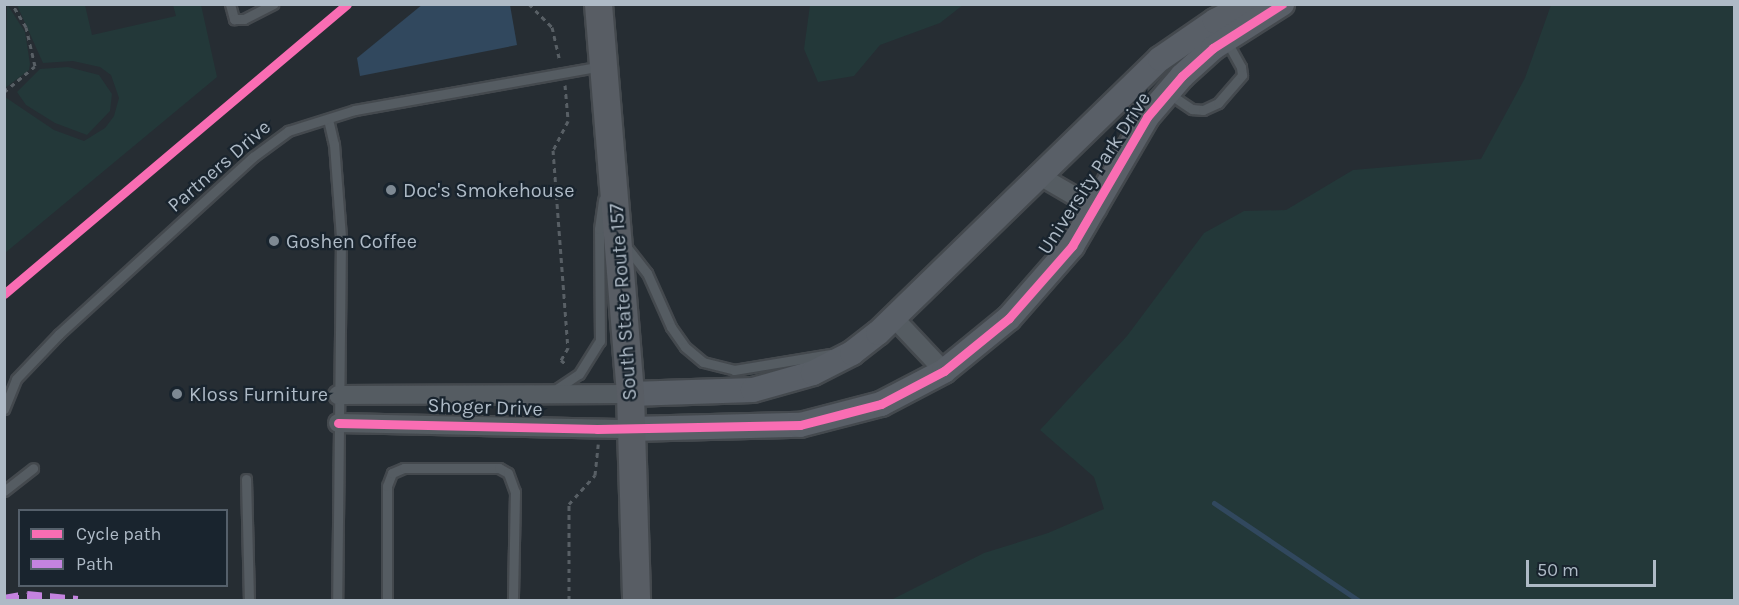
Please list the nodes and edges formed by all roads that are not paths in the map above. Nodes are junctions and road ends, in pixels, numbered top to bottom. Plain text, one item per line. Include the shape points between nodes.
1 (230, 4) edge
2 (273, 4) edge
3 (598, 4) edge
4 (1248, 4) edge
5 (1282, 4) edge
6 (1225, 39) junction
7 (604, 66) junction
8 (1168, 93) junction
9 (328, 119) junction
10 (610, 137) junction
11 (1040, 176) junction
12 (1097, 209) junction
13 (620, 239) junction
14 (894, 318) junction
15 (852, 352) junction
16 (944, 371) junction
17 (630, 394) junction
18 (338, 395) junction
19 (545, 396) junction
20 (4, 409) edge
21 (338, 423) junction
22 (631, 429) junction
23 (33, 468) dead end
24 (246, 479) dead end
25 (4, 491) edge
26 (249, 600) edge
27 (337, 600) edge
28 (387, 600) edge
29 (513, 600) edge
30 (636, 600) edge

1 - 2 lane via 234,19 244,19
3 - 7 main road, South State Route 157
4 - 11 street, University Park Drive via 1215,21 1160,59
5 - 6 street, University Park Drive
6 - 8 street, University Park Drive
6 - 8 lane via 1242,75 1218,103 1203,110 1192,109
7 - 9 lane, Partners Drive via 355,110
7 - 10 main road, South State Route 157
8 - 12 street, University Park Drive via 1148,117
9 - 18 lane via 333,134 341,237
9 - 20 lane, Partners Drive via 288,131 244,165 59,334 16,379
10 - 13 main road, South State Route 157
10 - 19 lane, Shoger Drive via 599,229 600,341 579,374
11 - 12 street
11 - 14 street, University Park Drive
12 - 16 street, University Park Drive via 1040,286 1009,318
13 - 15 lane via 647,273 671,327 703,362 734,370
13 - 17 main road, South State Route 157
14 - 15 street, University Park Drive
14 - 16 street
15 - 17 street, University Park Drive via 813,373 753,390
16 - 22 street, University Park Drive via 881,404 800,425
17 - 19 street, Shoger Drive
17 - 22 main road, South State Route 157
18 - 19 street, Shoger Drive
18 - 21 lane
21 - 22 street, Shoger Drive
21 - 27 lane
22 - 30 main road, South State Route 157
23 - 25 lane
24 - 26 lane
28 - 29 lane via 387,486 392,472 404,468 499,468 508,473 515,492

